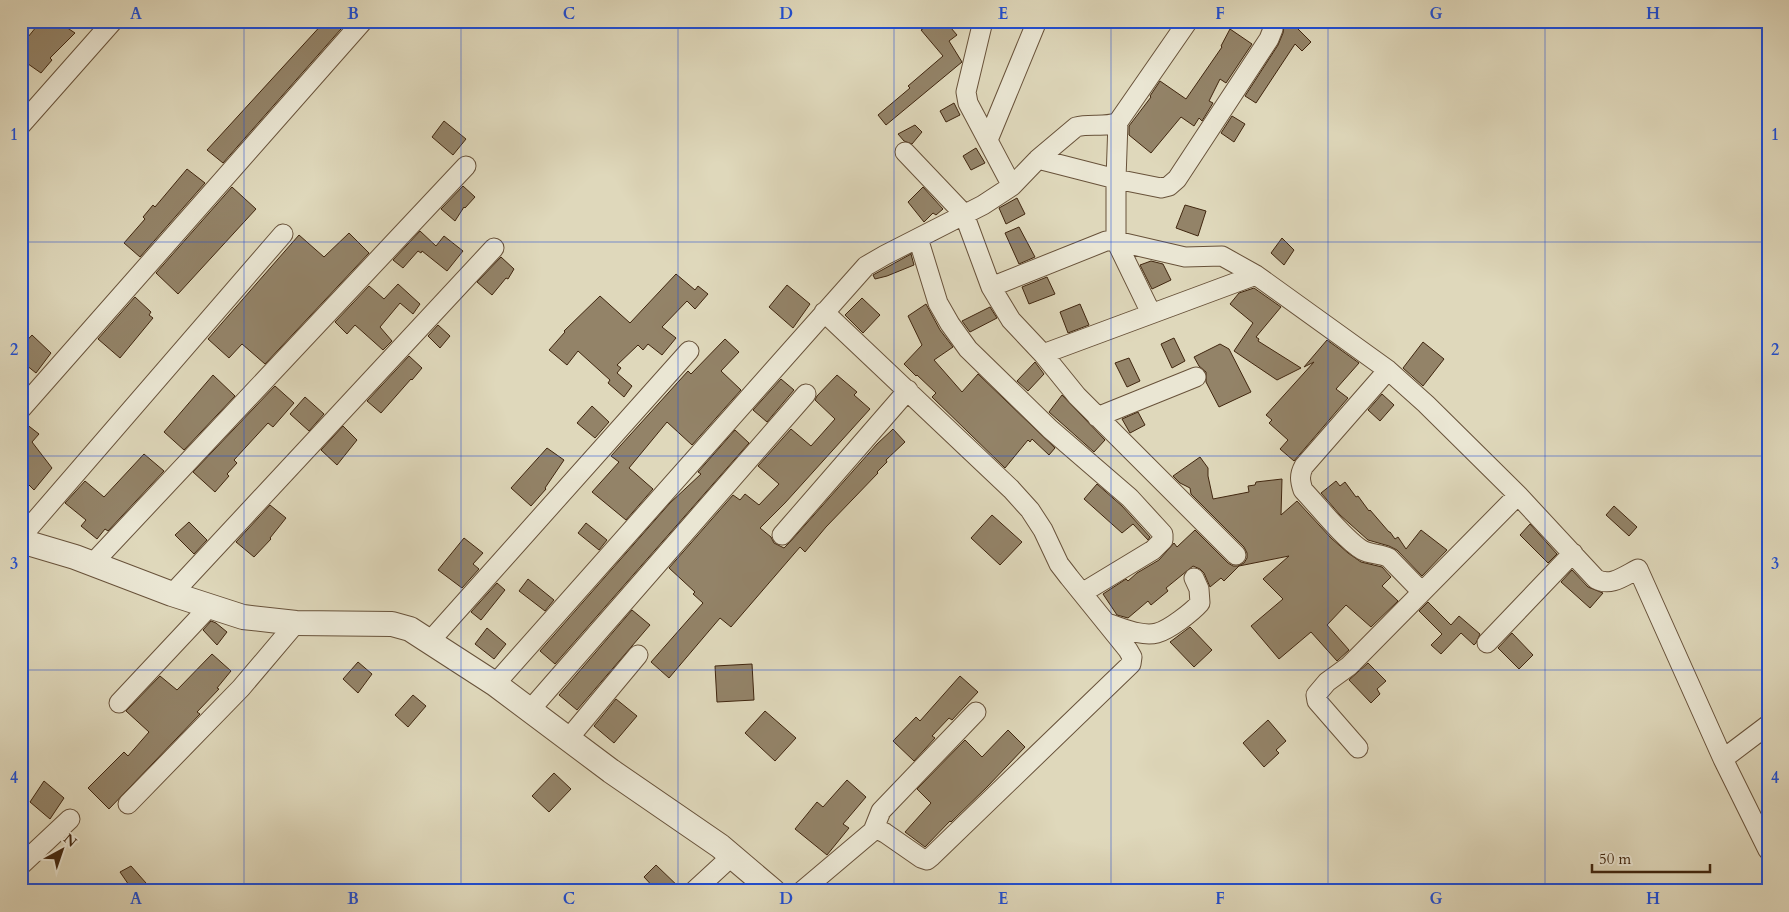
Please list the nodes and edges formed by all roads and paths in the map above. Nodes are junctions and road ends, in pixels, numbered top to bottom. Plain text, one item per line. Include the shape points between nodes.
1 (113, 21) edge
2 (363, 21) edge
3 (983, 21) edge
4 (1037, 21) edge
5 (1188, 21) edge
6 (1271, 21) edge
7 (1118, 122) junction
8 (21, 125) edge
9 (988, 140) junction
10 (906, 152) dead end
11 (1038, 159) junction
12 (466, 166) dead end
13 (1116, 179) junction
14 (1012, 186) junction
15 (964, 214) junction
16 (283, 234) dead end
17 (918, 238) junction
18 (1116, 241) junction
19 (494, 248) dead end
20 (1256, 275) junction
21 (991, 287) junction
22 (824, 312) junction
23 (1151, 313) junction
24 (689, 351) dead end
25 (1043, 354) junction
26 (1388, 370) junction
27 (1196, 377) dead end
28 (908, 390) junction
29 (806, 394) dead end
30 (21, 409) edge
31 (1097, 417) junction
32 (1518, 495) junction
33 (782, 535) dead end
34 (21, 537) edge
35 (21, 541) edge
36 (1573, 554) junction
37 (1236, 555) dead end
38 (92, 564) junction
39 (1194, 578) dead end
40 (1422, 592) junction
41 (1082, 593) junction
42 (172, 594) junction
43 (210, 606) junction
44 (296, 623) junction
45 (1106, 623) junction
46 (430, 641) junction
47 (1487, 643) dead end
48 (638, 655) dead end
49 (495, 684) junction
50 (119, 703) dead end
51 (530, 710) junction
52 (976, 712) dead end
53 (1768, 725) edge
54 (568, 739) junction
55 (1358, 748) dead end
56 (1723, 759) junction
57 (128, 804) dead end
58 (70, 819) dead end
59 (873, 831) junction
60 (1768, 850) edge
61 (732, 856) junction
62 (21, 866) edge
63 (694, 891) edge
64 (773, 891) edge
65 (802, 891) edge

1 - 8 street
2 - 30 street
3 - 9 street via 966,92 968,103
4 - 9 street
5 - 7 street
6 - 13 street via 1273,29 1269,39 1177,179 1161,188
7 - 11 street via 1076,127
7 - 13 street
9 - 14 street
10 - 15 street
11 - 13 street
11 - 14 street
12 - 38 street
13 - 18 street
14 - 15 street
15 - 17 street
15 - 21 street
16 - 34 street
17 - 22 street via 866,266
17 - 41 street via 938,303 968,349 1050,429 1130,498 1162,534 1163,540 1152,550
18 - 20 street via 1185,257 1222,256
18 - 21 street via 1106,241
18 - 23 street
19 - 42 street
20 - 23 street
20 - 26 street
21 - 25 street via 1010,320
22 - 28 street
22 - 49 street
23 - 25 street
24 - 46 street
25 - 31 street
26 - 32 street
26 - 40 street via 1304,466 1300,481 1303,490 1354,544 1388,558
27 - 31 street
28 - 33 street
28 - 41 street via 1030,510 1059,564
29 - 51 street
31 - 37 street
32 - 36 street
32 - 40 street
35 - 38 street
36 - 47 street
36 - 56 street via 1602,582 1611,583 1638,569
38 - 42 street
39 - 45 street via 1200,603 1191,613 1157,633 1137,632
40 - 55 street via 1316,695 1321,707
41 - 45 street
42 - 43 street
43 - 44 street via 242,617
43 - 50 street
44 - 46 street via 392,624 410,629
44 - 57 street via 241,688
45 - 59 street via 1128,650 1131,664 932,856 927,860 921,858 885,833
46 - 49 street
48 - 54 street
49 - 51 street
51 - 54 street
52 - 59 street via 881,811
53 - 56 street
54 - 61 street
56 - 60 street
58 - 62 street
59 - 65 street
61 - 63 street
61 - 64 street

